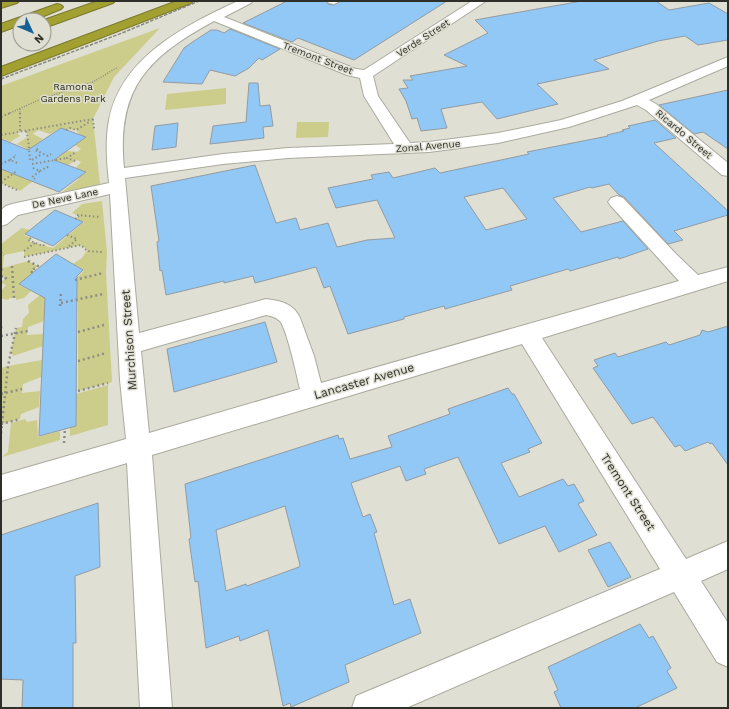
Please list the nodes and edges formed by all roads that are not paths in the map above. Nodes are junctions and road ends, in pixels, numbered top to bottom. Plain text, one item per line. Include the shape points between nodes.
1 (13, 1) edge
2 (109, 1) edge
3 (159, 1) edge
4 (187, 1) edge
5 (248, 1) edge
6 (479, 1) edge
7 (66, 4) dead end
8 (1, 5) edge
9 (44, 12) edge
10 (214, 16) junction
11 (52, 21) edge
12 (12, 24) edge
13 (1, 28) edge
14 (12, 35) edge
15 (1, 39) edge
16 (1, 60) edge
17 (728, 61) edge
18 (1, 72) edge
19 (366, 75) junction
20 (638, 100) junction
21 (404, 148) junction
22 (728, 171) edge
23 (117, 180) junction
24 (617, 202) dead end
25 (5, 210) edge
26 (728, 274) edge
27 (694, 284) junction
28 (527, 333) junction
29 (120, 348) junction
30 (313, 396) junction
31 (139, 448) junction
32 (1, 488) edge
33 (728, 554) edge
34 (682, 575) junction
35 (728, 651) edge
36 (156, 708) edge
37 (368, 708) edge

1 - 8 highway
2 - 11 highway
3 - 16 highway
4 - 18 highway
5 - 10 street, Murchison Street
6 - 19 street, Verde Street
7 - 9 highway
10 - 19 street, Tremont Street via 352,72
10 - 23 street, Murchison Street via 180,36 143,66 127,89 117,112
12 - 13 highway
14 - 15 highway
17 - 20 street, Zonal Avenue
19 - 21 street, Tremont Street via 370,94 384,118 400,137
20 - 21 street, Zonal Avenue via 564,124 512,135
20 - 22 street, Ricardo Street via 651,107
21 - 23 street, Zonal Avenue via 237,158
23 - 25 street, De Neve Lane
23 - 29 street, Murchison Street
24 - 27 street
26 - 27 street, Lancaster Avenue
27 - 28 street, Lancaster Avenue
28 - 30 street, Lancaster Avenue
28 - 34 street, Tremont Street
29 - 30 street via 266,307 280,309 290,318
29 - 31 street, Murchison Street
30 - 31 street, Lancaster Avenue
31 - 32 street, Lancaster Avenue
31 - 36 street, Murchison Street
33 - 34 street
34 - 35 street, Tremont Street
34 - 37 street

